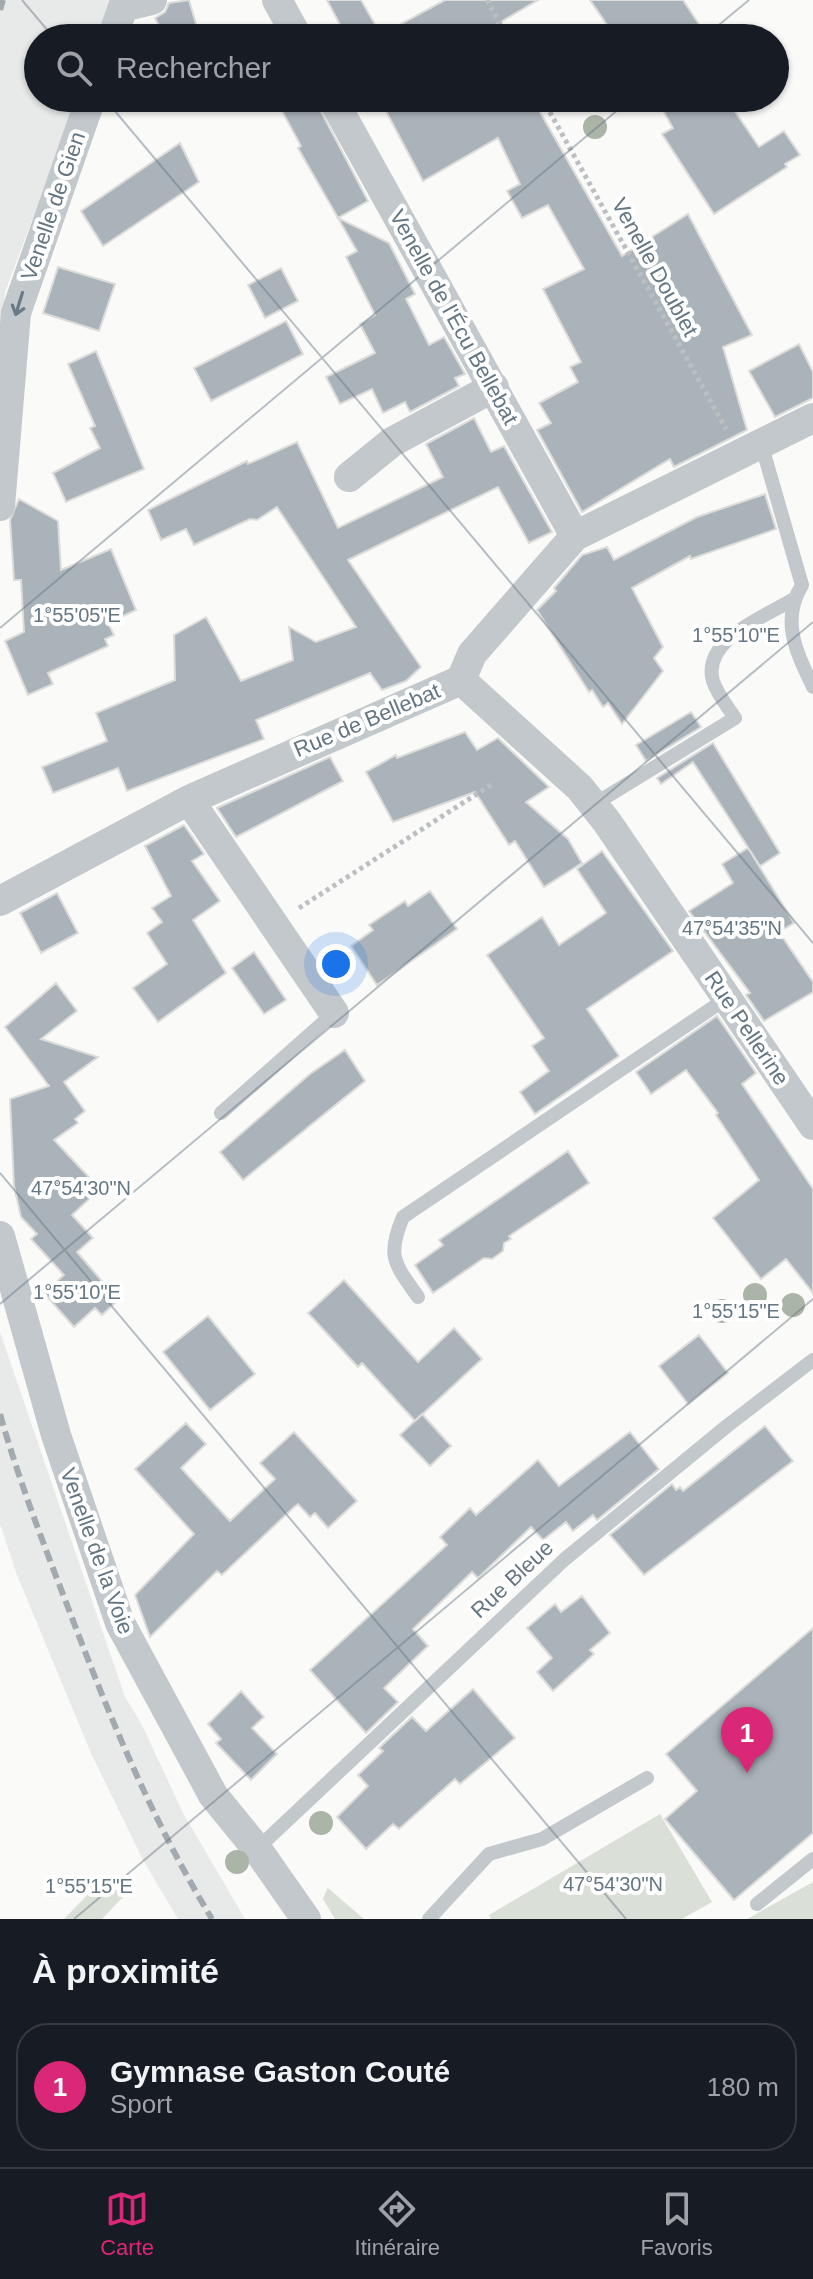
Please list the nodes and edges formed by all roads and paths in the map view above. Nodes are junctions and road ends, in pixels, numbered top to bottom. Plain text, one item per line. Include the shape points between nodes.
1 (152, 0) edge
2 (277, 0) edge
3 (487, 0) edge
4 (117, 24) edge
5 (290, 24) edge
6 (500, 24) edge
7 (86, 112) edge
8 (340, 112) edge
9 (550, 112) edge
10 (494, 387) junction
11 (813, 418) edge
12 (750, 447) junction
13 (349, 477) dead end
14 (0, 506) edge
15 (575, 536) junction
16 (805, 562) edge
17 (794, 599) junction
18 (461, 680) junction
19 (813, 687) edge
20 (494, 783) dead end
21 (189, 800) junction
22 (593, 805) junction
23 (0, 901) edge
24 (274, 925) junction
25 (727, 998) junction
26 (334, 1013) joint
27 (221, 1113) dead end
28 (813, 1125) edge
29 (0, 1236) edge
30 (418, 1297) dead end
31 (813, 1360) edge
32 (647, 1778) dead end
33 (257, 1849) junction
34 (813, 1859) edge
35 (757, 1904) dead end
36 (306, 1919) edge
37 (429, 1919) edge

1 - 4 street via 123,7
2 - 5 street
3 - 6 path
7 -> 14 street, Venelle de Gien via 16,313
8 - 10 street, Venelle de l'Écu Bellebat
9 - 12 path, Venelle Doublet
10 - 13 street via 392,442
10 - 15 street, Venelle de l'Écu Bellebat
11 - 12 street, Rue de Bellebat
12 - 15 street, Rue de Bellebat
12 - 16 lane
15 - 18 street, Rue de Bellebat via 472,654
16 - 17 lane
17 - 19 lane via 794,647
17 - 22 lane via 722,643 710,664 714,683 735,718
18 - 21 street, Rue de Bellebat
18 - 22 street, Rue Pellerine
20 - 24 path
21 - 23 street, Rue de Bellebat
21 - 24 street
22 - 25 street, Rue Pellerine
24 - 26 street
25 - 28 street, Rue Pellerine
25 - 30 lane via 403,1217 393,1260
26 - 27 lane
29 - 33 street, Venelle de la Voie via 56,1435 120,1623 213,1795
31 - 33 lane, Rue Bleue via 565,1559
32 - 37 lane via 542,1839 489,1854
33 - 36 street, Venelle de la Voie
34 - 35 lane

